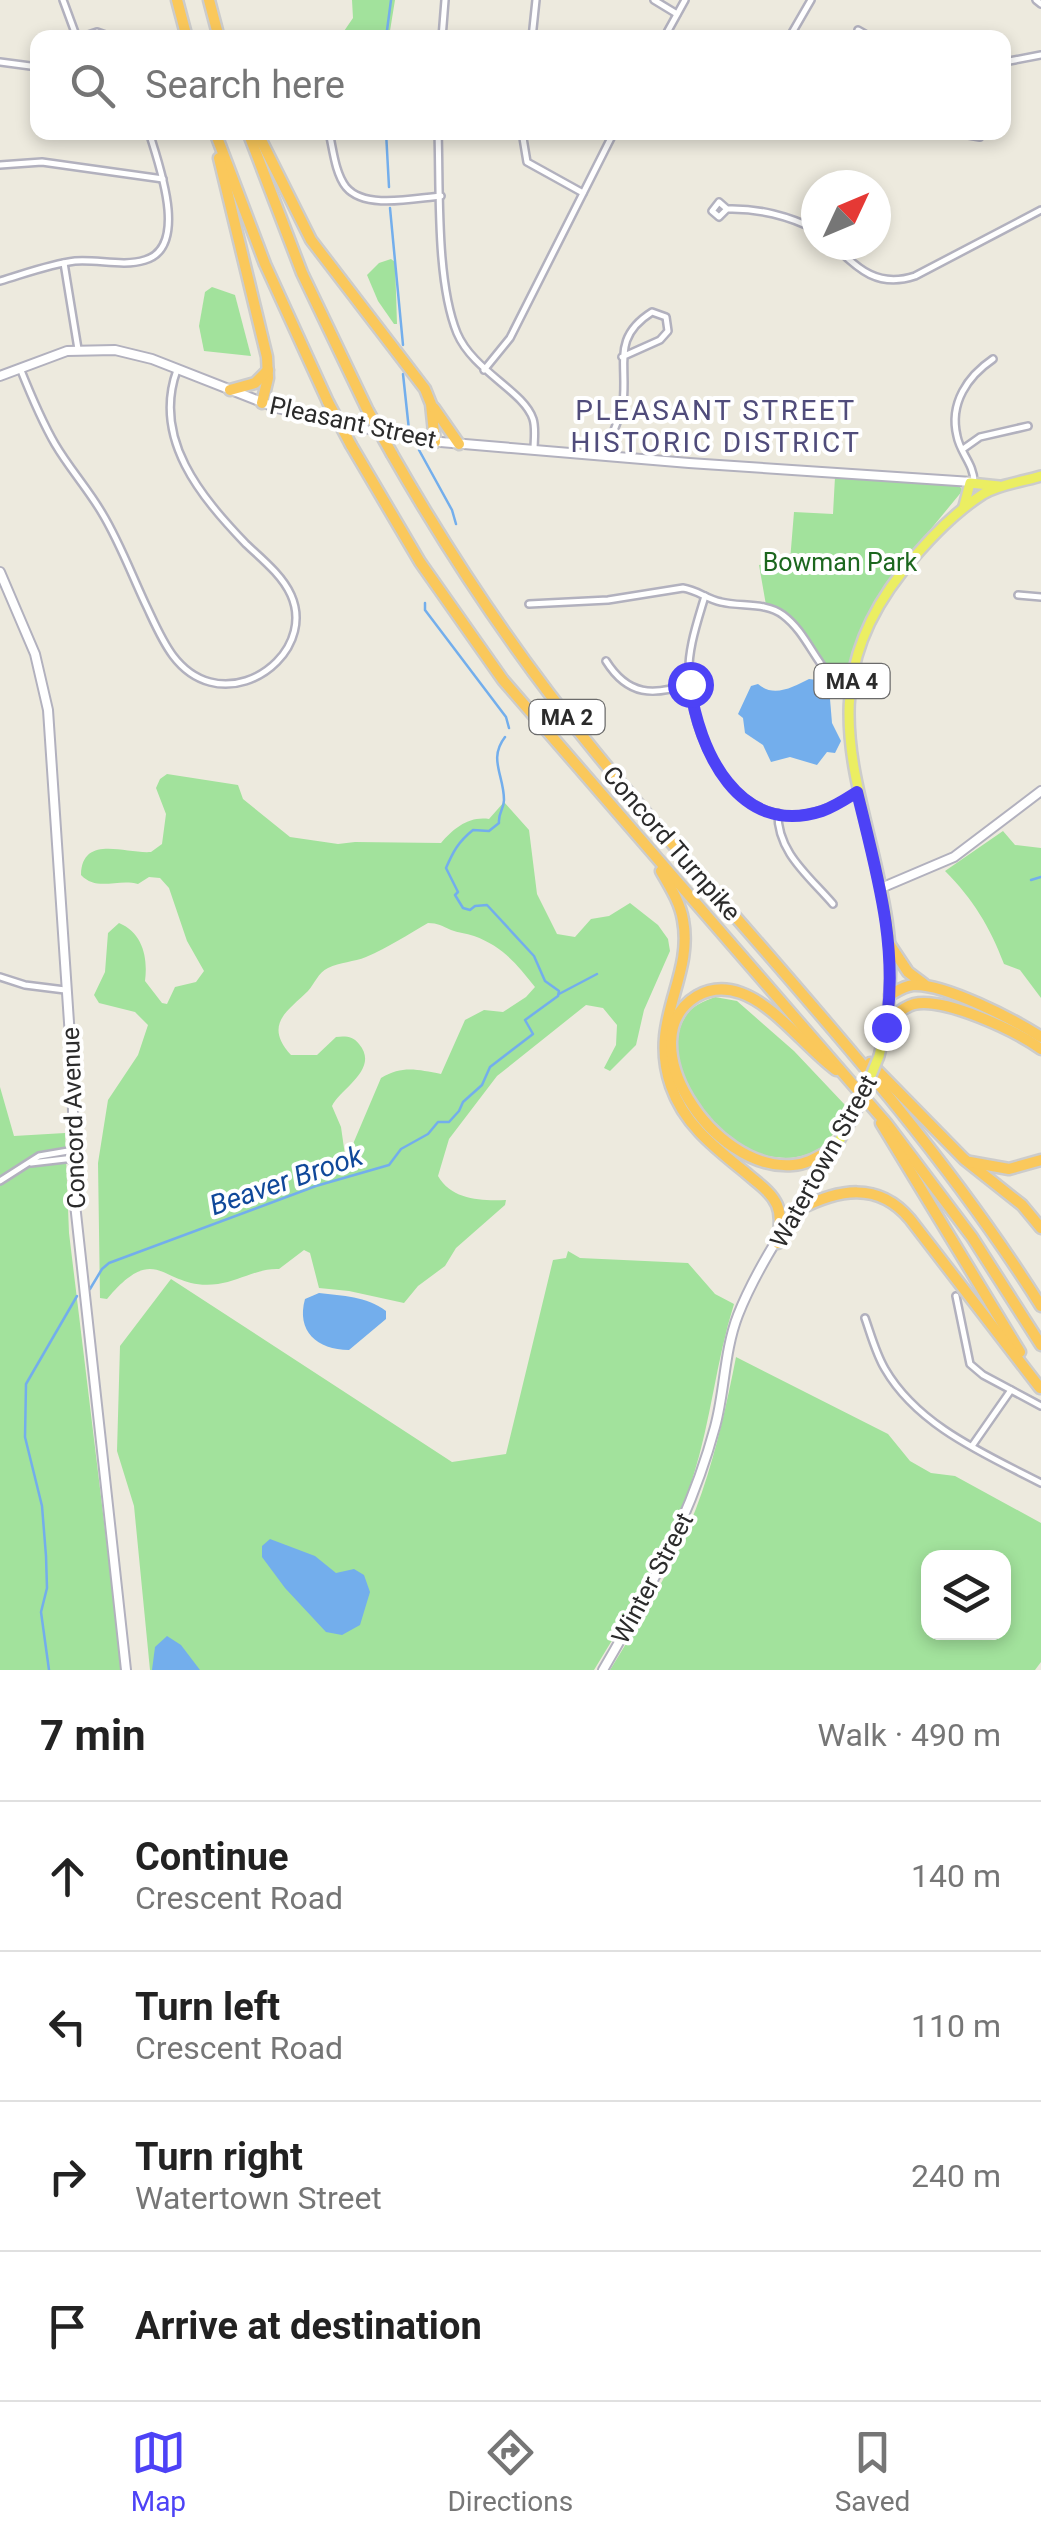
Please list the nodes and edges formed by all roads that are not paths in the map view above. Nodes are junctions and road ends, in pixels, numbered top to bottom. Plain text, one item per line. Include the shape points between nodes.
1 (62, 0) edge
2 (177, 0) edge
3 (209, 0) edge
4 (445, 0) edge
5 (536, 0) edge
6 (654, 0) edge
7 (686, 0) edge
8 (808, 1) edge
9 (677, 14) junction
10 (75, 30) edge
11 (185, 30) edge
12 (217, 30) edge
13 (443, 30) edge
14 (533, 30) edge
15 (668, 30) edge
16 (792, 30) edge
17 (1041, 55) edge
18 (1011, 61) edge
19 (0, 62) edge
20 (30, 66) edge
21 (152, 140) edge
22 (216, 140) edge
23 (218, 140) edge
24 (251, 140) edge
25 (261, 140) edge
26 (331, 140) edge
27 (438, 140) edge
28 (524, 140) edge
29 (610, 140) edge
30 (0, 164) edge
31 (164, 179) junction
32 (583, 193) junction
33 (441, 196) junction
34 (727, 210) dead end
35 (1041, 210) edge
36 (801, 225) edge
37 (850, 260) edge
38 (64, 263) junction
39 (0, 281) edge
40 (78, 349) junction
41 (622, 358) junction
42 (993, 359) dead end
43 (20, 368) junction
44 (178, 369) junction
45 (268, 369) junction
46 (484, 370) junction
47 (0, 376) edge
48 (230, 390) junction
49 (430, 402) junction
50 (262, 403) junction
51 (1028, 426) dead end
52 (434, 442) junction
53 (459, 444) junction
54 (963, 449) junction
55 (534, 450) junction
56 (606, 455) junction
57 (1041, 476) edge
58 (972, 488) junction
59 (0, 572) edge
60 (1018, 595) dead end
61 (705, 596) junction
62 (1041, 597) edge
63 (529, 604) dead end
64 (606, 660) dead end
65 (690, 684) junction
66 (851, 693) junction
67 (1041, 791) edge
68 (857, 792) junction
69 (778, 813) junction
70 (648, 848) junction
71 (880, 888) junction
72 (833, 904) dead end
73 (890, 945) junction
74 (0, 977) edge
75 (929, 988) junction
76 (66, 990) junction
77 (890, 994) junction
78 (887, 1021) junction
79 (1041, 1037) edge
80 (845, 1042) junction
81 (1041, 1050) edge
82 (851, 1081) junction
83 (872, 1105) junction
84 (835, 1148) junction
85 (74, 1154) junction
86 (965, 1160) junction
87 (1041, 1160) edge
88 (0, 1180) edge
89 (798, 1210) junction
90 (1041, 1228) edge
91 (778, 1243) junction
92 (956, 1296) dead end
93 (1041, 1306) edge
94 (865, 1318) dead end
95 (1041, 1345) edge
96 (1040, 1389) edge
97 (1011, 1390) junction
98 (1041, 1406) edge
99 (716, 1426) joint
100 (972, 1446) junction
101 (1041, 1483) edge
102 (126, 1670) edge
103 (603, 1670) edge

1 - 10 street
2 - 11 highway
3 - 12 highway
4 - 13 street
5 - 14 street
6 - 9 street
7 - 9 street
8 - 16 street
9 - 15 street
17 - 18 street
19 - 20 street
21 - 31 street
22 - 45 highway
23 - 70 highway, Concord Turnpike / MA 2, bridge via 328,402 420,562 488,661
24 - 80 highway, Concord Turnpike / MA 2, bridge via 306,283 368,411 473,586 638,805
25 - 49 highway via 308,235
26 - 33 street via 339,173 357,195
27 - 33 street
28 - 32 street via 528,162
29 - 32 street
30 - 31 street via 42,162
31 - 38 street via 168,234 156,255 138,262
32 - 46 street via 510,338
33 - 46 street via 450,306 458,335
34 - 36 street
35 - 37 street via 915,276 884,280
38 - 39 street
38 - 40 street
40 - 43 main road, Pleasant Street
40 - 44 main road, Pleasant Street via 120,351
41 - 41 street via 643,318 652,312 666,318 668,331 660,340
41 - 56 street via 624,400
42 - 54 street via 962,391 956,432
43 - 44 street via 56,446 112,529 171,654 188,672 213,683 244,681 284,655 295,608 281,580 209,502 179,456 170,414
43 - 47 main road, Pleasant Street
44 - 48 main road, Pleasant Street
45 - 48 highway via 254,383
45 - 50 highway
46 - 55 street via 528,410
48 - 50 main road, Pleasant Street
49 - 52 highway
49 - 53 highway
50 - 52 main road, Pleasant Street
51 - 54 street
52 - 53 main road, Pleasant Street
53 - 55 main road, Pleasant Street
54 - 58 street via 974,470
55 - 56 main road, Pleasant Street
56 - 58 main road, Pleasant Street
57 - 58 main road, Pleasant Street
58 - 66 main road, Watertown Street / MA 4 via 963,508 912,559 876,609
59 - 76 main road, Concord Avenue via 43,677
60 - 62 street
61 - 63 street via 674,589
61 - 65 street via 692,642
61 - 66 street via 786,616 820,666
64 - 65 street via 625,682 652,693
65 - 69 street via 699,730 719,772 740,796
66 - 68 main road, Watertown Street / MA 4 via 849,744
67 - 71 main road via 954,858
68 - 69 street via 820,811
68 - 71 main road, Watertown Street / MA 4
69 - 72 street via 784,846
70 - 82 highway, Concord Turnpike / MA 2
70 - 91 highway via 684,929 664,1031 671,1086 694,1128 773,1198
71 - 73 main road, Watertown Street / MA 4
73 - 75 highway
73 - 77 main road, Watertown Street / MA 4
74 - 76 street
75 - 77 highway
75 - 79 highway
76 - 85 main road, Concord Avenue
77 - 78 main road, Watertown Street / MA 4
78 - 81 highway via 910,1005 932,1004 988,1021
78 - 84 main road, Watertown Street / MA 4, bridge via 879,1056
80 - 86 highway
80 - 93 highway, Concord Turnpike / MA 2 via 956,1180
82 - 83 highway, MA 2
82 - 84 highway via 738,992 699,995 675,1026 684,1092 726,1144 788,1166
83 - 95 highway, MA 2 via 966,1228
83 - 96 highway
84 - 89 main road, Watertown Street
85 - 88 street via 46,1154
85 - 102 main road, Concord Avenue
86 - 87 highway via 1009,1169
86 - 90 highway
89 - 91 main road, Watertown Street
89 - 96 highway via 850,1191 895,1204
91 - 99 main road, Watertown Street via 734,1328
92 - 97 street via 968,1359
94 - 100 street via 889,1376 939,1427
97 - 98 street
97 - 100 street
99 - 103 main road, Winter Street via 680,1532
100 - 101 street

